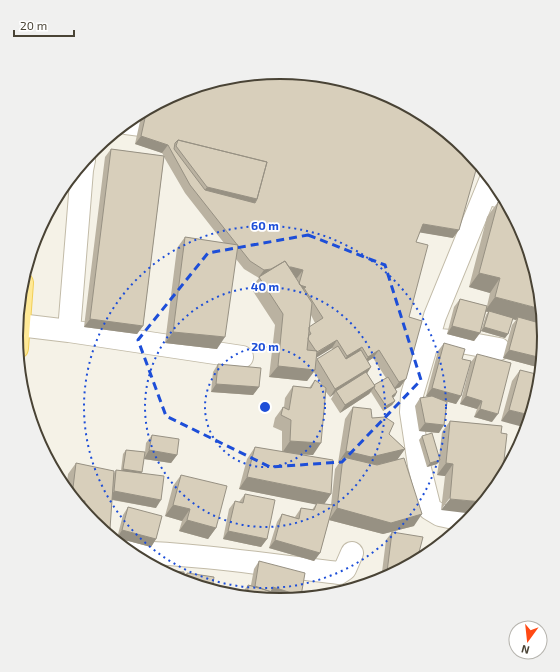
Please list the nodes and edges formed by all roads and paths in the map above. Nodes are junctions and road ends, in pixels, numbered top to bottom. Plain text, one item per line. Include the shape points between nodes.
1 (134, 124) edge
2 (156, 127) edge
3 (80, 175) edge
4 (493, 192) edge
5 (24, 326) edge
6 (69, 331) junction
7 (428, 339) junction
8 (499, 349) dead end
9 (242, 357) dead end
10 (460, 519) edge
11 (141, 552) edge
12 (352, 553) dead end

1 - 2 street
3 - 6 street
4 - 7 street via 435,316
5 - 6 street
6 - 9 street
7 - 8 street
7 - 10 street via 412,395 411,412 419,465 430,509 440,515
11 - 12 street via 170,553 339,573 345,569

